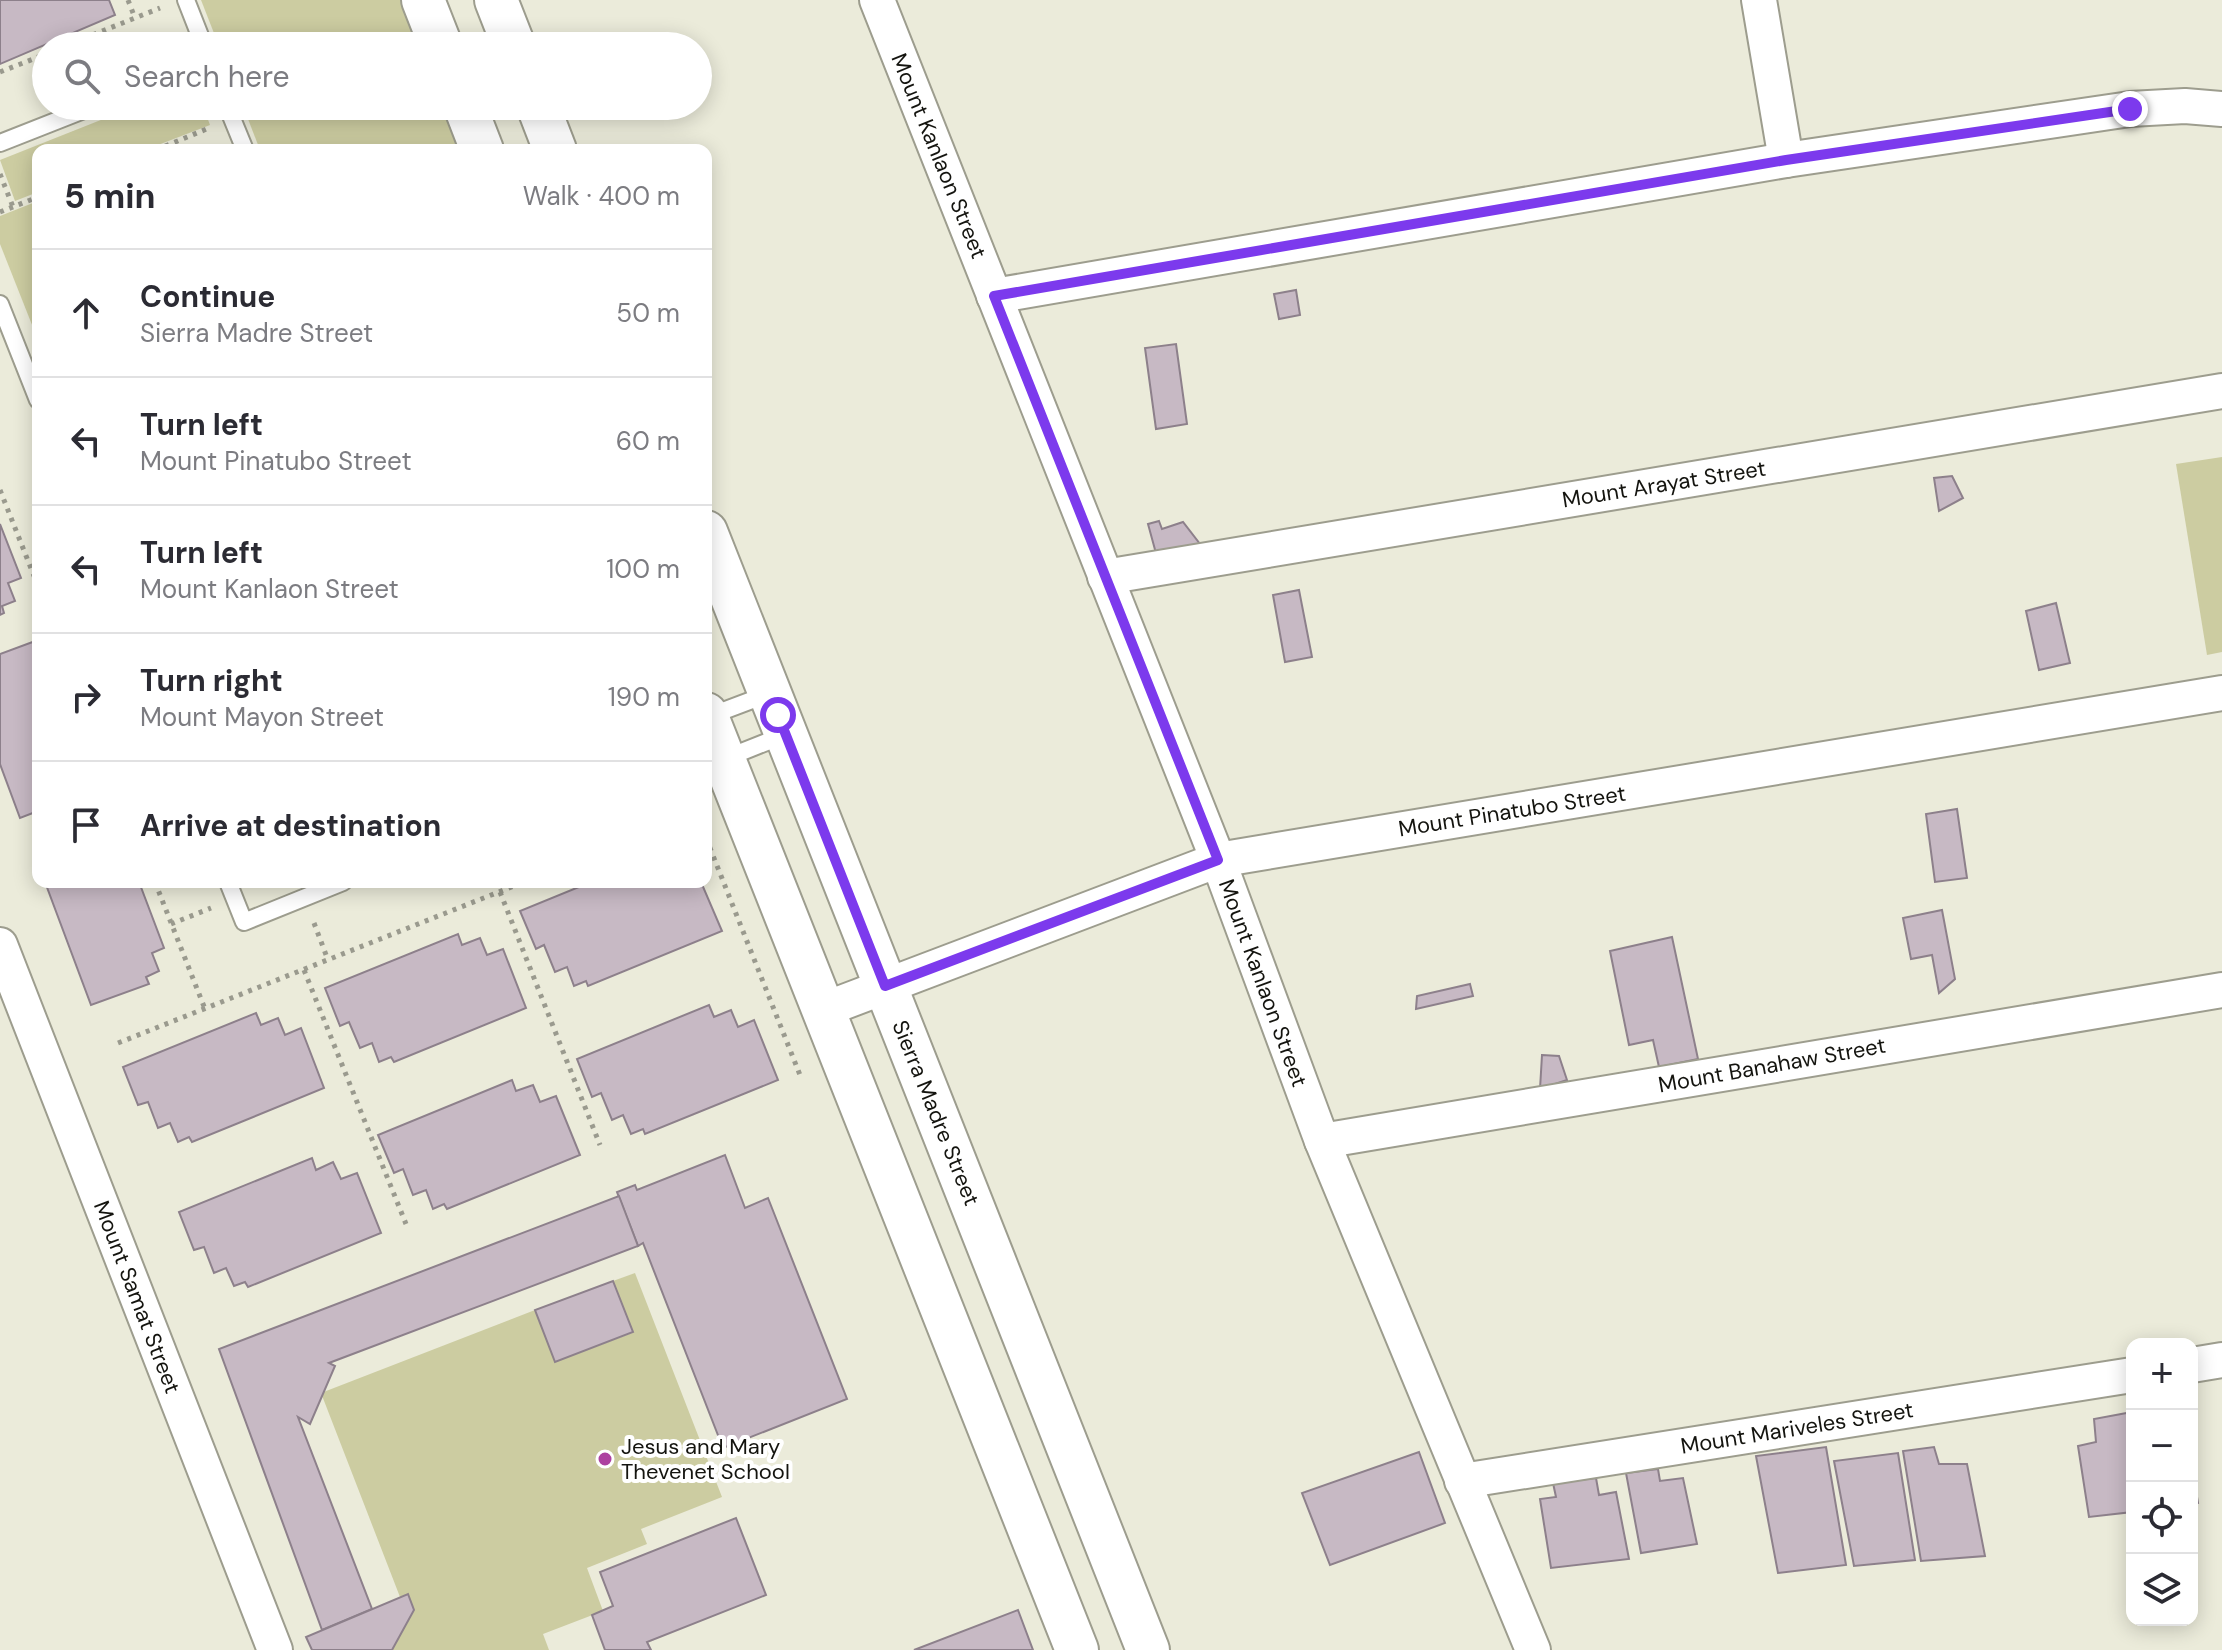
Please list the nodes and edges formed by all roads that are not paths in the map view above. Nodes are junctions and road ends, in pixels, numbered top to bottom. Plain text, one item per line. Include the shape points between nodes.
1 (186, 0) edge
2 (423, 0) edge
3 (496, 0) edge
4 (877, 0) edge
5 (1759, 0) edge
6 (199, 32) edge
7 (436, 32) edge
8 (509, 32) edge
9 (2222, 109) edge
10 (58, 120) edge
11 (233, 120) edge
12 (470, 120) edge
13 (543, 120) edge
14 (0, 143) edge
15 (243, 144) edge
16 (480, 144) edge
17 (553, 144) edge
18 (1786, 160) junction
19 (994, 296) junction
20 (0, 304) edge
21 (32, 385) edge
22 (2222, 391) edge
23 (712, 547) edge
24 (1105, 577) junction
25 (769, 693) junction
26 (2222, 693) edge
27 (712, 715) edge
28 (786, 734) junction
29 (715, 762) edge
30 (1218, 860) junction
31 (230, 888) edge
32 (328, 888) edge
33 (0, 945) edge
34 (885, 986) junction
35 (2222, 990) edge
36 (823, 1010) junction
37 (1322, 1141) junction
38 (2222, 1360) edge
39 (2198, 1364) edge
40 (2126, 1376) edge
41 (1462, 1481) junction
42 (275, 1650) edge
43 (1077, 1650) edge
44 (1148, 1650) edge
45 (1533, 1650) edge

1 - 6 lane
2 - 7 street
3 - 8 street
4 - 19 street, Mount Kanlaon Street
5 - 18 street
9 - 18 street via 2130,109
10 - 14 lane
11 - 15 lane
12 - 16 street
13 - 17 street
18 - 19 street
19 - 24 street, Mount Kanlaon Street
20 - 21 lane
22 - 24 street, Mount Arayat Street
23 - 25 street, Sierra Madre Street
24 - 30 street, Mount Kanlaon Street
25 - 27 lane
25 - 28 street, Sierra Madre Street
26 - 30 street, Mount Pinatubo Street
28 - 29 lane
28 - 34 street, Sierra Madre Street
29 - 36 street
30 - 34 street, Mount Pinatubo Street
30 - 37 street, Mount Kanlaon Street
31 - 32 lane via 244,922
33 - 42 street, Mount Samat Street
34 - 36 street, Mount Pinatubo Street
34 - 44 street, Sierra Madre Street
35 - 37 street, Mount Banahaw Street
36 - 43 street
37 - 41 street, Mount Kanlaon Street
38 - 39 street
40 - 41 street, Mount Mariveles Street
41 - 45 street, Mount Kanlaon Street

